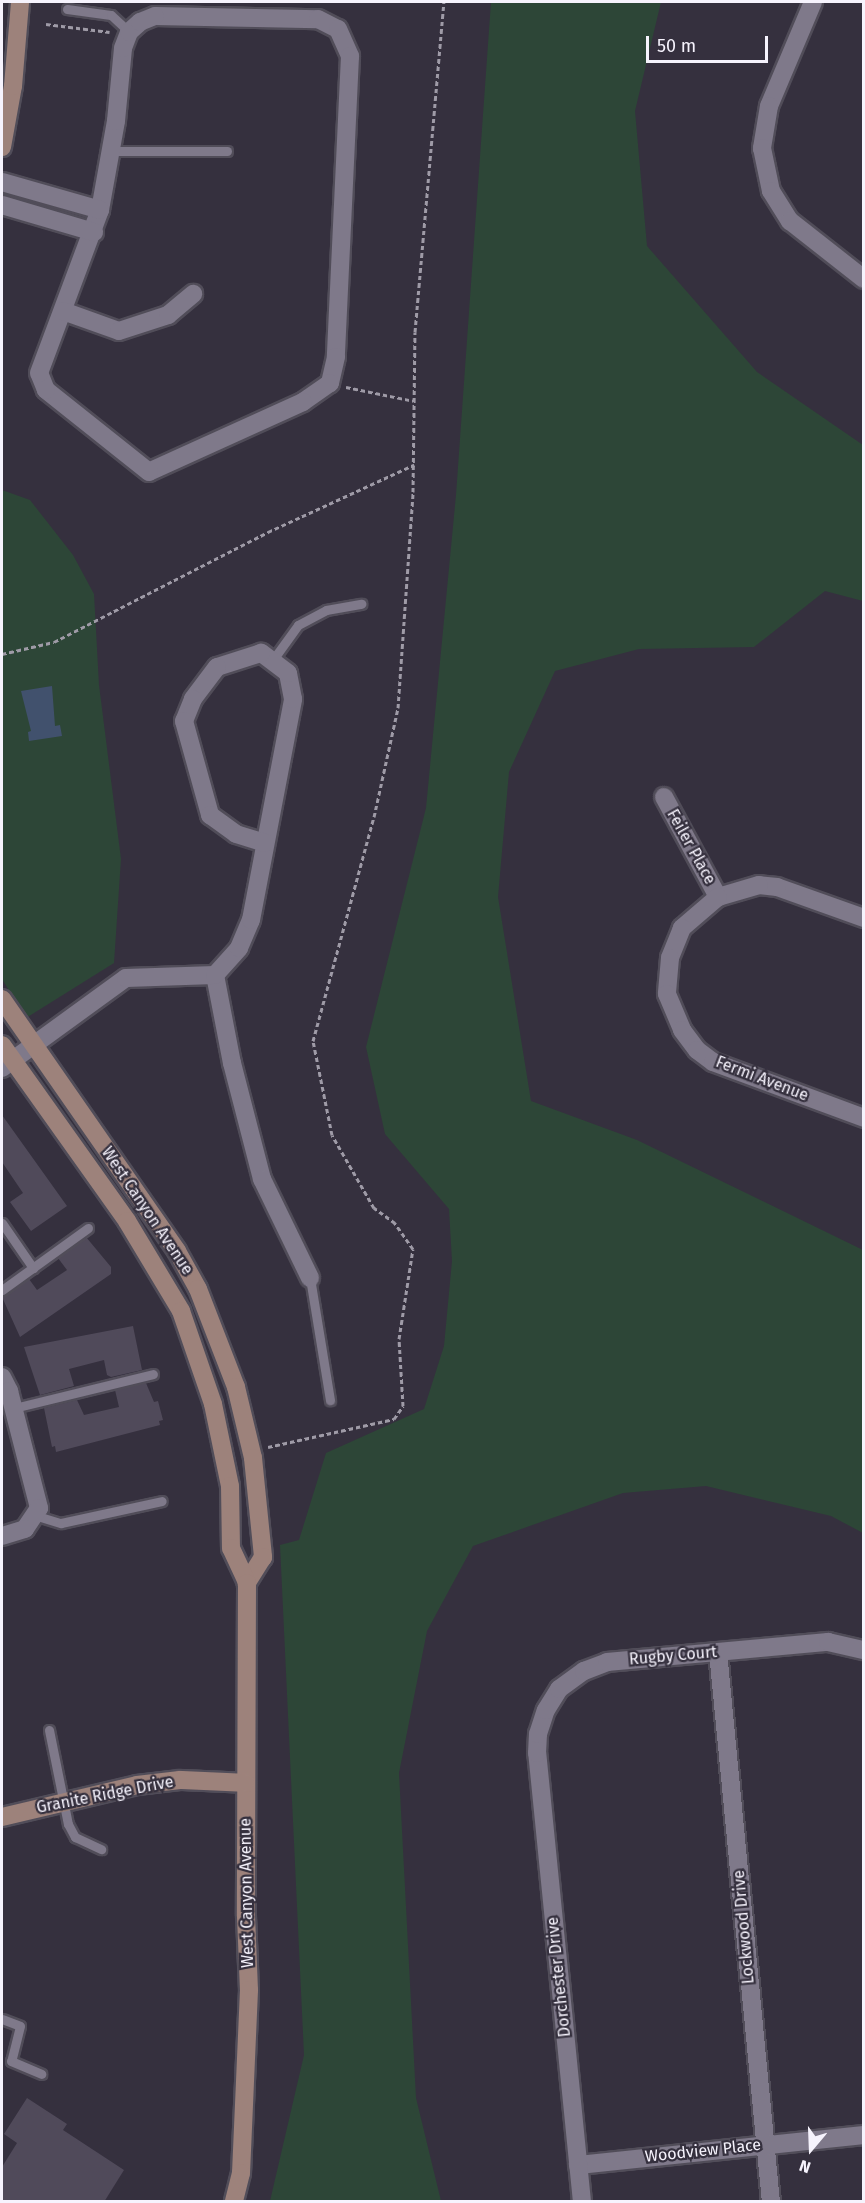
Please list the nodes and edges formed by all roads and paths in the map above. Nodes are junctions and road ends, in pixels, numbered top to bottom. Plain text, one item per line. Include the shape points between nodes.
1 (20, 2) edge
2 (444, 2) edge
3 (813, 2) edge
4 (67, 9) dead end
5 (46, 24) dead end
6 (122, 33) junction
7 (4, 122) edge
8 (2, 147) edge
9 (111, 151) junction
10 (226, 151) dead end
11 (2, 182) edge
12 (2, 205) edge
13 (100, 210) junction
14 (94, 232) junction
15 (864, 279) edge
16 (193, 294) dead end
17 (63, 311) junction
18 (330, 383) junction
19 (414, 401) junction
20 (414, 465) junction
21 (361, 604) dead end
22 (2, 654) edge
23 (272, 661) junction
24 (664, 797) dead end
25 (265, 843) junction
26 (718, 897) junction
27 (864, 918) edge
28 (215, 975) junction
29 (2, 999) edge
30 (2, 1045) edge
31 (32, 1046) junction
32 (7, 1064) edge
33 (864, 1118) edge
34 (2, 1223) edge
35 (88, 1228) dead end
36 (33, 1268) junction
37 (309, 1278) joint
38 (2, 1290) edge
39 (153, 1374) dead end
40 (2, 1377) edge
41 (330, 1400) dead end
42 (14, 1408) junction
43 (251, 1449) junction
44 (162, 1500) dead end
45 (34, 1515) junction
46 (2, 1536) edge
47 (247, 1583) junction
48 (864, 1650) edge
49 (718, 1652) junction
50 (49, 1730) dead end
51 (537, 1753) joint
52 (245, 1783) junction
53 (63, 1802) junction
54 (2, 1817) edge
55 (101, 1848) dead end
56 (2, 2019) edge
57 (41, 2074) dead end
58 (864, 2135) edge
59 (764, 2145) junction
60 (578, 2165) junction
61 (234, 2202) edge
62 (582, 2202) edge
63 (771, 2202) edge

1 - 7 street
2 - 19 path via 415,332
3 - 15 street via 770,106 762,148 771,191 790,222
4 - 6 lane via 111,15
5 - 6 path
6 - 9 street
6 - 18 street via 155,16 318,19 338,28 350,56 336,357
7 - 8 street
9 - 10 lane
9 - 13 street
11 - 13 street
12 - 14 street
13 - 14 street
14 - 17 street
16 - 17 street via 168,315 119,331
17 - 18 street via 39,372 46,390 149,472 303,402
18 - 19 path
19 - 20 path
20 - 22 path via 268,532 54,642
20 - 43 path via 398,708 374,818 313,1041 332,1135 374,1208 395,1223 413,1249 399,1339 403,1406 394,1419
21 - 23 lane via 326,610 298,626
23 - 25 street via 288,673 293,699
23 - 25 street via 261,653 217,667 193,699 184,721 210,815 236,834
24 - 26 street, Feiler Place
25 - 28 street via 251,920 239,948
26 - 27 street via 759,885 777,887
26 - 33 street, Fermi Avenue via 682,928 670,958 667,994 682,1030 697,1050 713,1062
28 - 31 street via 126,978
28 - 37 street via 232,1063 262,1179
29 - 31 street, West Canyon Avenue
30 - 32 street, West Canyon Avenue
31 - 32 street
31 - 43 street, West Canyon Avenue via 177,1251 198,1289 237,1387
32 - 47 street, West Canyon Avenue via 127,1221 181,1311 213,1404 230,1486 231,1548
34 - 36 lane
35 - 36 lane
36 - 38 lane
37 - 41 lane
39 - 42 lane
40 - 42 street
42 - 45 street via 39,1508
43 - 47 street, West Canyon Avenue via 263,1557
44 - 45 lane via 61,1523
45 - 46 street via 25,1529
47 - 52 street, West Canyon Avenue
48 - 49 street, Rugby Court via 828,1642
49 - 51 street, Rugby Court via 607,1662 584,1671 559,1689 546,1710
49 - 59 street, Lockwood Drive
50 - 53 lane
51 - 60 street, Dorchester Drive
52 - 53 street, Granite Ridge Drive via 180,1780
52 - 61 street, West Canyon Avenue via 249,1990 241,2173
53 - 54 street, Granite Ridge Drive
53 - 55 lane via 75,1836
56 - 57 lane via 20,2026 11,2061
58 - 59 street, Woodview Place
59 - 60 street, Woodview Place
59 - 63 street, Lockwood Drive
60 - 62 street, Dorchester Drive

